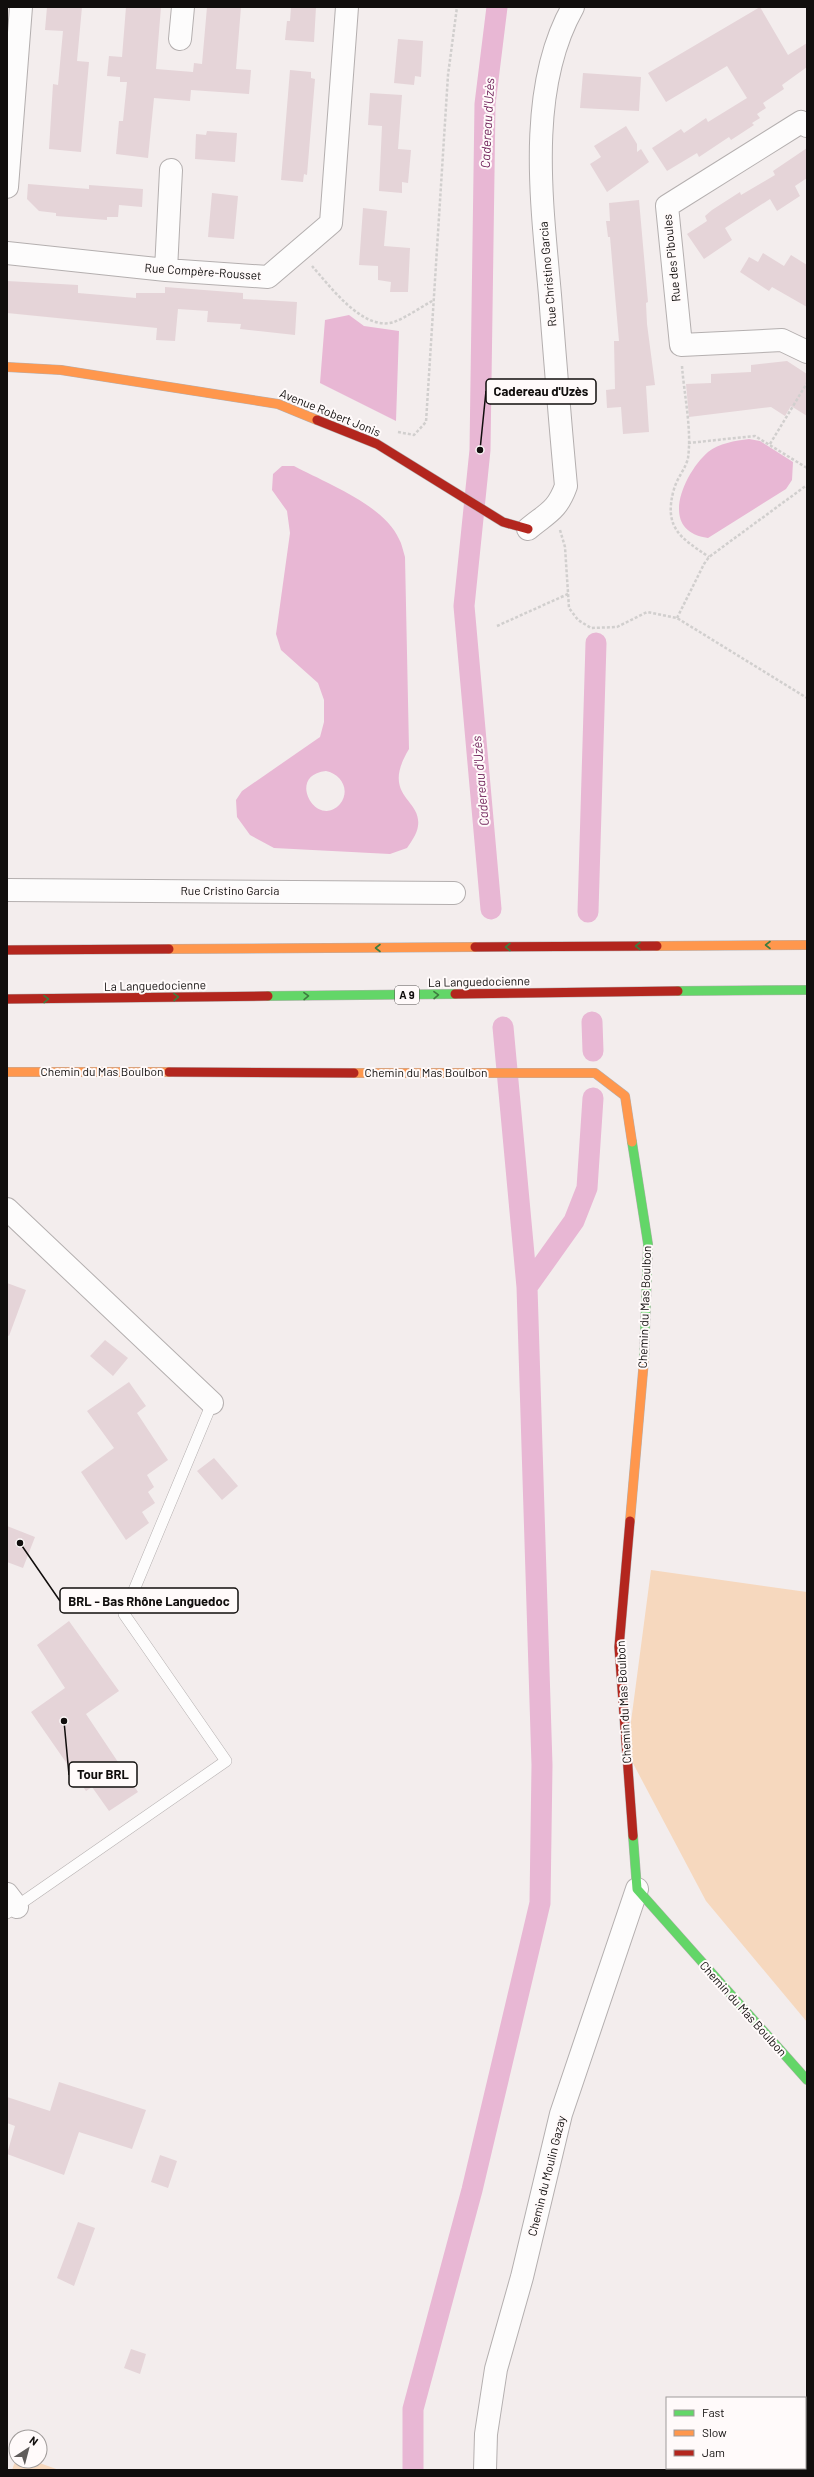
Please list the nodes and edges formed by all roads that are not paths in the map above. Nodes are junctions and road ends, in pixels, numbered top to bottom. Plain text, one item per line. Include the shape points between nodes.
1 (21, 7) edge
2 (183, 7) edge
3 (347, 7) edge
4 (573, 7) edge
5 (180, 39) dead end
6 (807, 126) edge
7 (171, 170) dead end
8 (7, 188) edge
9 (7, 253) edge
10 (166, 270) junction
11 (807, 352) edge
12 (7, 367) edge
13 (528, 528) joint
14 (7, 890) edge
15 (454, 893) dead end
16 (807, 945) edge
17 (7, 950) edge
18 (807, 990) edge
19 (7, 999) edge
20 (7, 1072) edge
21 (7, 1209) edge
22 (212, 1403) joint
23 (637, 1889) junction
24 (10, 1905) edge
25 (807, 2080) edge
26 (486, 2470) edge

1 - 8 street
2 - 5 street
3 - 10 street, Rue Compère-Rousset via 331,223 268,277
4 - 13 street, Rue Christino Garcia via 556,44 547,86 539,164 566,486 560,502 549,515
6 - 11 street, Rue des Piboules via 801,122 667,206 681,345 782,340
7 - 10 street
9 - 10 street, Rue Compère-Rousset
12 - 13 main road, Avenue Robert Jonis via 61,370 278,404 377,444 503,522
14 - 15 street, Rue Cristino Garcia
16 -> 17 main road
19 -> 18 main road, La Languedocienne / A 9
20 - 23 main road, Chemin du Mas Boulbon via 595,1073 625,1096 648,1244 646,1342 619,1647
21 - 22 street
22 - 24 lane via 124,1614 226,1761
23 - 25 main road, Chemin du Mas Boulbon
23 - 26 street, Chemin du Moulin Gazay via 562,2114 496,2369 486,2434

